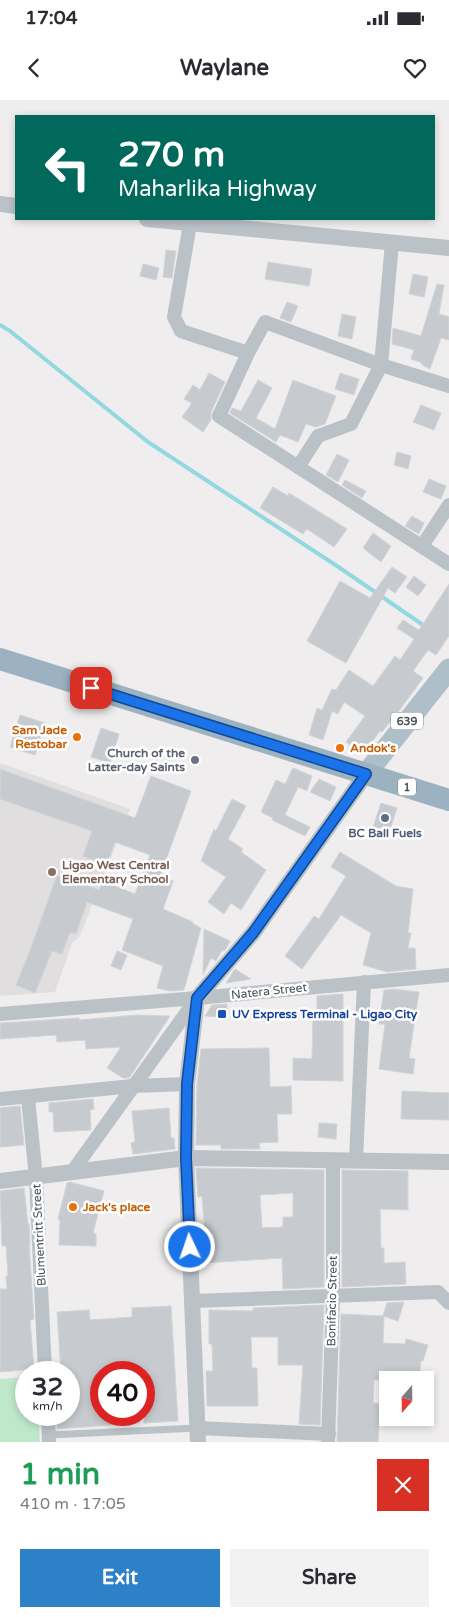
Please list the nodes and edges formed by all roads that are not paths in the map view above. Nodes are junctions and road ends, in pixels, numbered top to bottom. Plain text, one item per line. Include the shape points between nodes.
1 (0, 204) edge
2 (15, 206) edge
3 (156, 220) edge
4 (190, 224) junction
5 (392, 243) junction
6 (449, 248) edge
7 (248, 352) junction
8 (381, 365) junction
9 (449, 386) edge
10 (298, 467) junction
11 (449, 505) edge
12 (422, 546) junction
13 (449, 564) edge
14 (0, 659) edge
15 (449, 668) edge
16 (366, 774) junction
17 (449, 800) edge
18 (449, 975) edge
19 (364, 982) junction
20 (197, 998) junction
21 (0, 1014) edge
22 (187, 1084) junction
23 (134, 1086) junction
24 (28, 1098) junction
25 (0, 1099) edge
26 (186, 1158) junction
27 (333, 1160) junction
28 (356, 1160) junction
29 (449, 1162) edge
30 (72, 1172) junction
31 (36, 1178) junction
32 (0, 1181) edge
33 (333, 1297) junction
34 (193, 1301) junction
35 (449, 1303) edge
36 (44, 1361) edge
37 (48, 1426) edge
38 (197, 1435) edge
39 (328, 1438) edge
40 (49, 1439) edge

1 - 2 street
3 - 4 street
4 - 5 street
4 - 7 street via 174,317 181,331
5 - 6 street
5 - 8 street
7 - 8 street via 265,322
7 - 10 street via 219,416
8 - 9 street
8 - 10 street via 351,424 318,436
10 - 12 street
11 - 12 street
12 - 13 street
14 - 16 highway, 1
15 - 16 main road, 639
16 - 17 highway, 1
16 - 20 street via 253,933
18 - 19 street, Natera Street
19 - 20 street, Natera Street
19 - 28 street
20 - 21 street, Natera Street
20 - 22 street
20 - 23 street
22 - 23 street
22 - 26 street
23 - 24 street
23 - 30 street
24 - 25 street
24 - 31 street, Blumentritt Street
26 - 27 street
26 - 30 street
26 - 34 street
27 - 28 street
27 - 33 street, Bonifacio Street
28 - 29 street
30 - 31 street
31 - 32 street
31 - 36 street, Blumentritt Street
33 - 34 street
33 - 35 street via 438,1292
33 - 39 street, Bonifacio Street
34 - 38 street
37 - 40 street
38 - 39 street
38 - 40 lane

